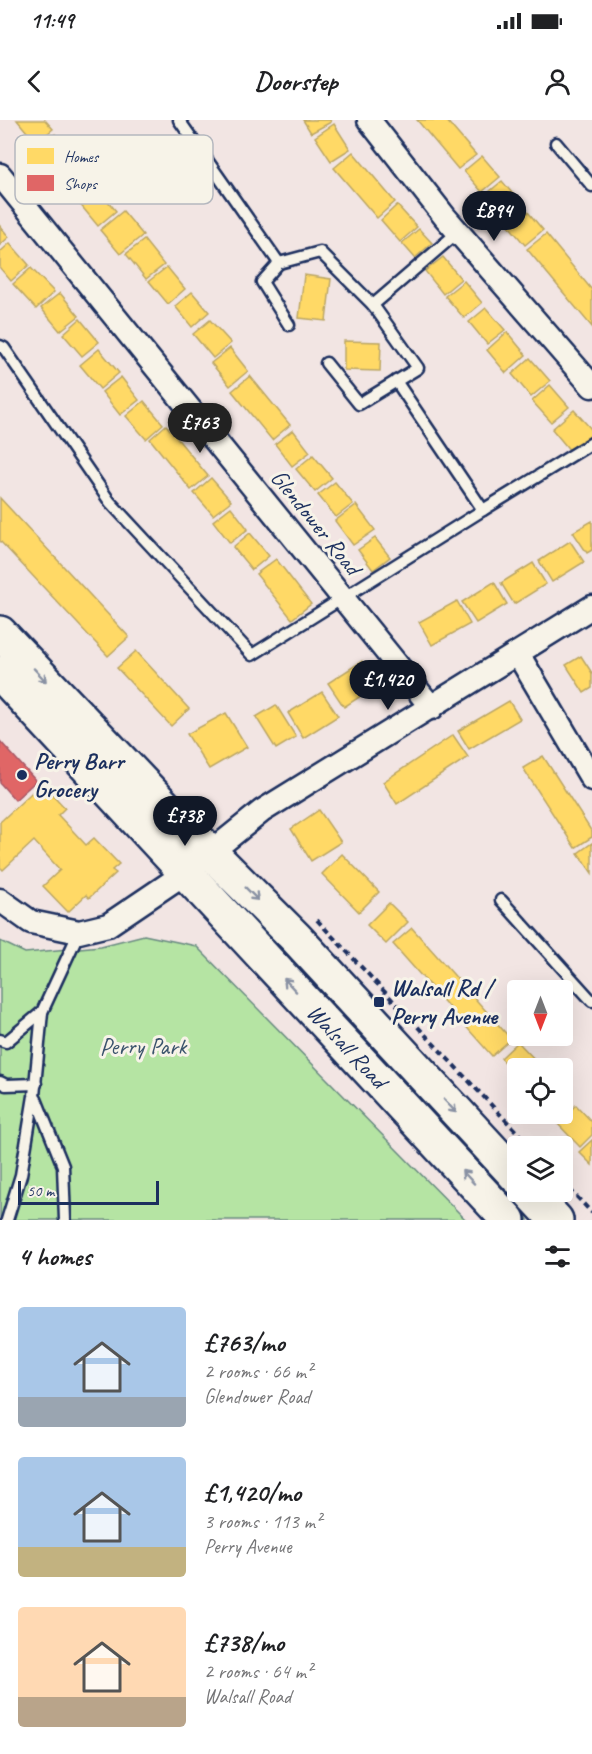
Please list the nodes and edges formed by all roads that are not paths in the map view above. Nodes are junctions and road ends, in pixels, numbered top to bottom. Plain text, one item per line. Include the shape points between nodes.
1 (179, 120) edge
2 (369, 120) edge
3 (190, 135) edge
4 (556, 143) dead end
5 (213, 168) edge
6 (0, 175) edge
7 (592, 186) edge
8 (15, 193) edge
9 (24, 204) edge
10 (458, 231) junction
11 (279, 262) junction
12 (373, 305) junction
13 (289, 325) dead end
14 (0, 346) edge
15 (326, 363) dead end
16 (396, 381) junction
17 (592, 386) edge
18 (592, 443) edge
19 (483, 510) junction
20 (343, 598) junction
21 (592, 607) edge
22 (0, 633) edge
23 (518, 654) junction
24 (0, 673) edge
25 (432, 708) junction
26 (592, 779) edge
27 (211, 852) junction
28 (184, 873) junction
29 (0, 900) edge
30 (501, 900) dead end
31 (79, 932) junction
32 (592, 1001) edge
33 (42, 1012) junction
34 (0, 1040) edge
35 (0, 1082) edge
36 (35, 1090) junction
37 (507, 1166) edge
38 (539, 1202) edge
39 (7, 1220) edge
40 (65, 1220) edge
41 (508, 1220) edge
42 (556, 1220) edge

1 - 3 lane
2 - 10 street
4 - 7 lane
5 - 11 lane
6 - 8 street, Glendower Road
9 - 20 street, Glendower Road
10 - 12 lane
10 - 17 street
11 - 12 lane via 320,252
11 - 13 lane via 262,282
12 - 16 lane via 418,368
14 - 20 lane via 110,502 252,655
15 - 16 lane via 359,405
16 - 19 lane
18 - 19 lane
19 - 20 lane
20 - 25 street, Glendower Road
21 - 23 street
22 -> 27 highway, Walsall Road
23 - 25 street
23 - 26 street
24 - 28 highway, Walsall Road
25 - 27 street via 262,811
27 - 28 street
27 -> 37 highway, Walsall Road
28 - 31 street via 108,925
41 -> 28 highway, Walsall Road
29 - 31 street via 32,922
30 - 32 lane
31 - 33 lane
33 - 34 lane via 6,1042
33 - 36 lane
35 - 36 lane
36 - 39 lane via 21,1175
36 - 40 lane via 63,1166
38 - 42 highway

